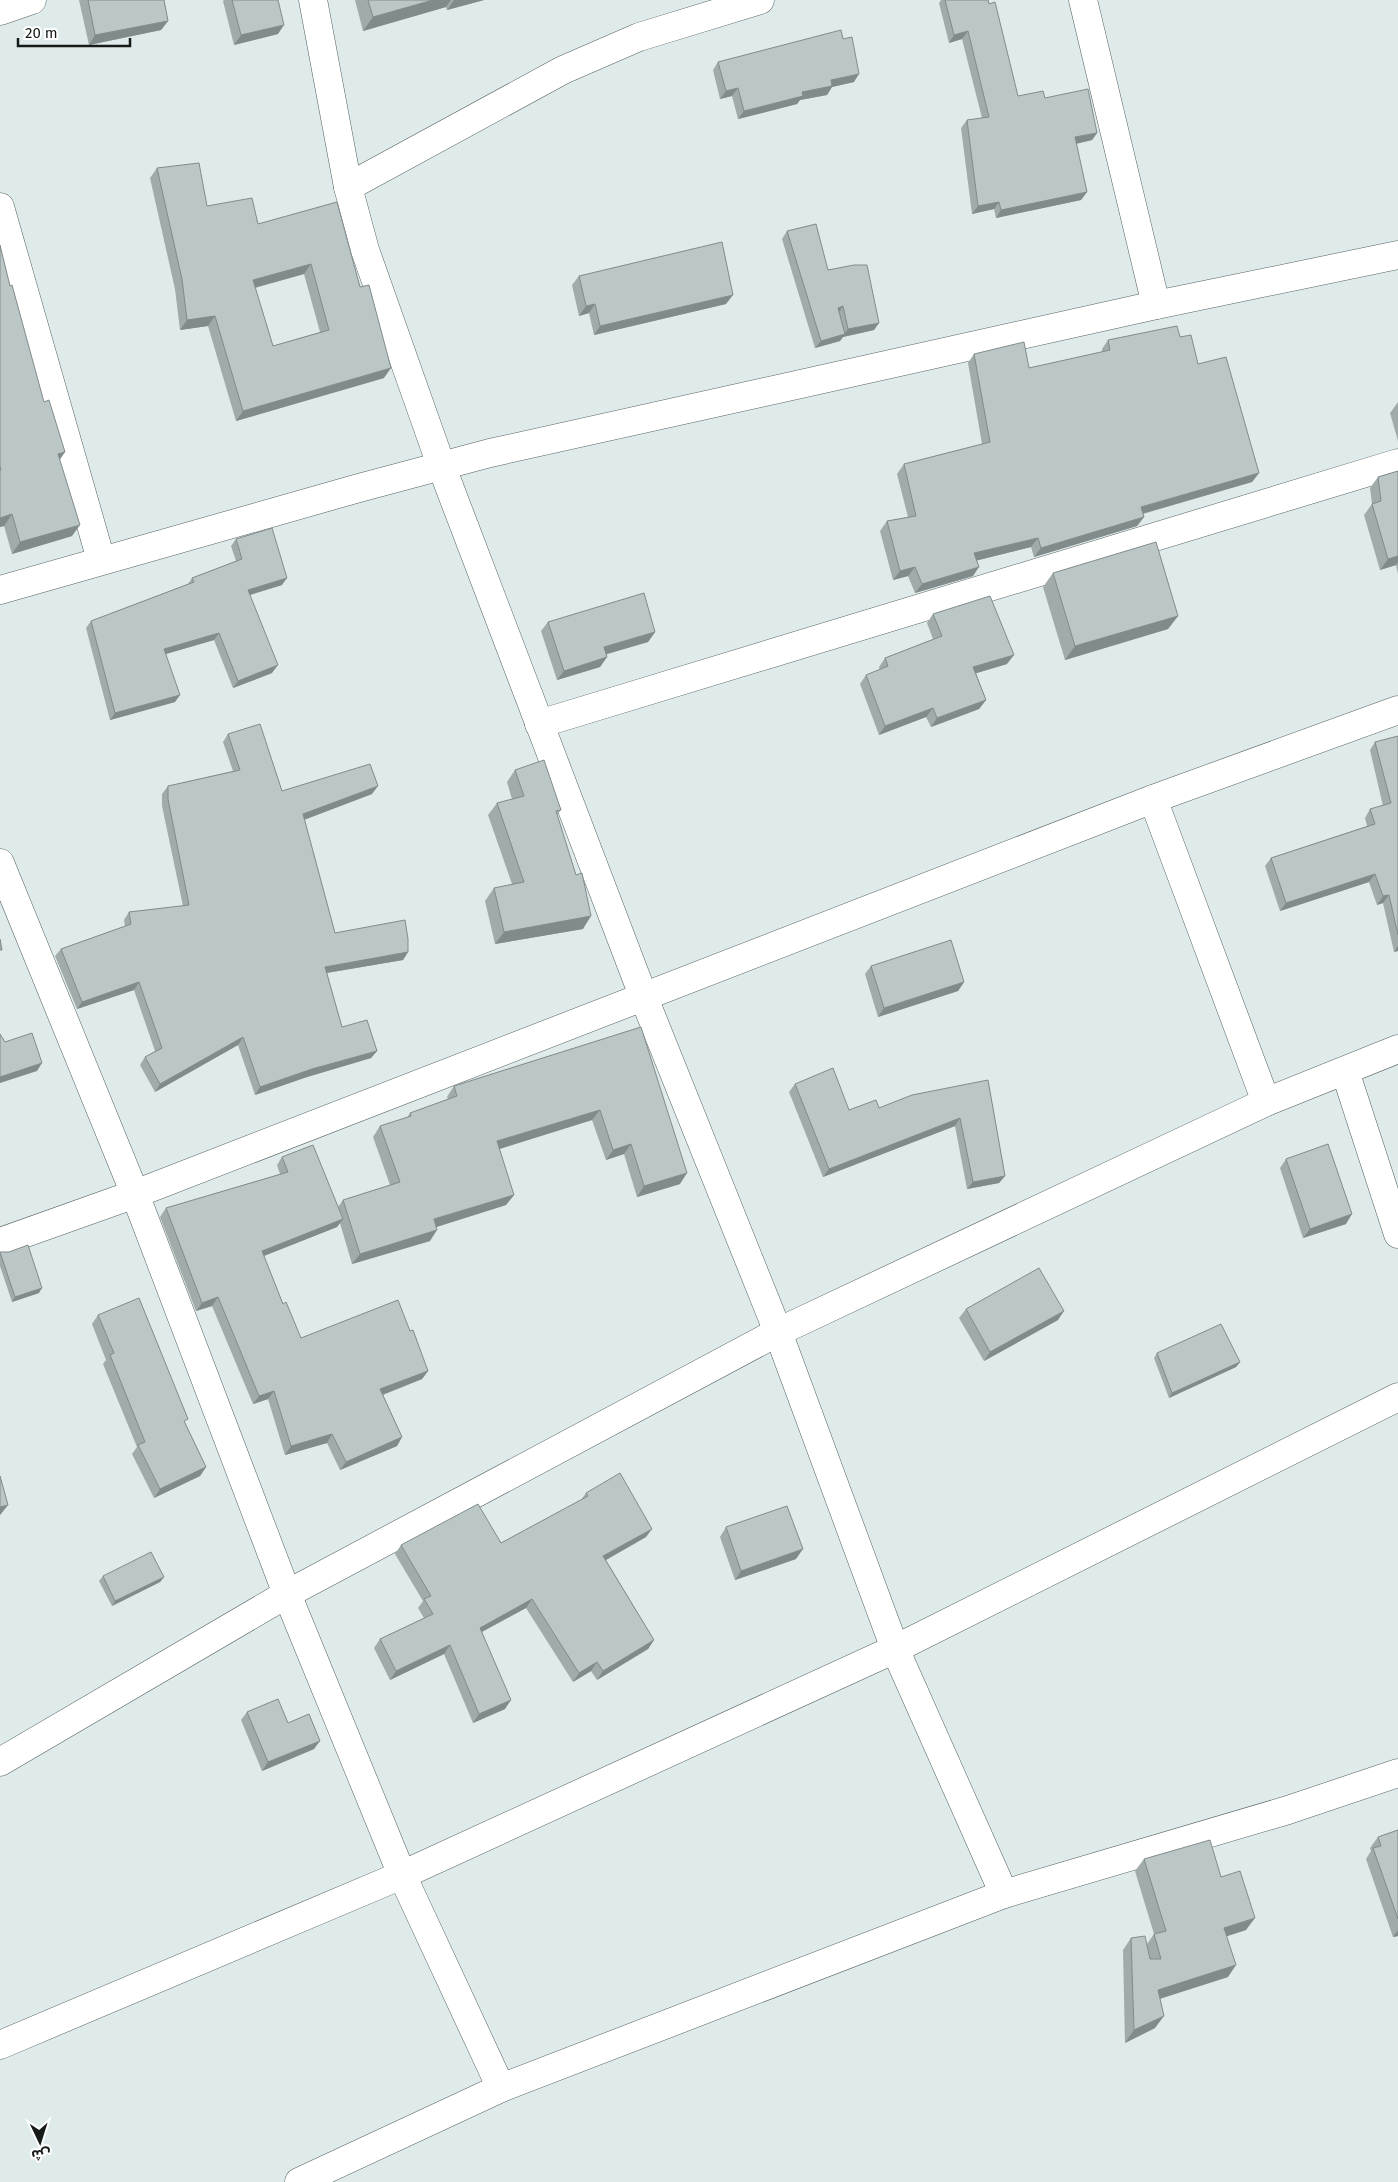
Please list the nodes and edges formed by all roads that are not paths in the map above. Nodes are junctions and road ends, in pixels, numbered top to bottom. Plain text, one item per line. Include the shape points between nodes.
1 (32, 0) edge
2 (312, 0) edge
3 (760, 0) edge
4 (1083, 0) edge
5 (0, 12) edge
6 (348, 187) junction
7 (0, 207) edge
8 (1398, 255) edge
9 (1156, 305) junction
10 (1398, 463) edge
11 (441, 465) junction
12 (101, 560) junction
13 (0, 590) edge
14 (1398, 710) edge
15 (538, 724) junction
16 (1153, 799) junction
17 (0, 863) edge
18 (644, 998) junction
19 (1398, 1049) edge
20 (1345, 1071) junction
21 (1266, 1102) junction
22 (135, 1194) junction
23 (1398, 1234) edge
24 (0, 1242) edge
25 (778, 1332) junction
26 (1398, 1397) edge
27 (287, 1594) junction
28 (896, 1649) junction
29 (0, 1762) edge
30 (1398, 1773) edge
31 (402, 1875) junction
32 (1004, 1894) junction
33 (0, 2045) edge
34 (501, 2088) junction
35 (300, 2182) edge

1 - 5 street
2 - 6 street
3 - 6 street via 639,37 563,70
4 - 9 street
6 - 11 street via 365,250
7 - 12 street
8 - 9 street
9 - 11 street
10 - 15 street
11 - 12 street
11 - 15 street
12 - 13 street
14 - 16 street
15 - 18 street
16 - 18 street
16 - 21 street
17 - 22 street
18 - 22 street
18 - 25 street
19 - 20 street
20 - 21 street
20 - 23 street
21 - 25 street
22 - 24 street
22 - 27 street
25 - 27 street
25 - 28 street
26 - 28 street
27 - 29 street
27 - 31 street
28 - 31 street
28 - 32 street
30 - 32 street via 1288,1810
31 - 33 street
31 - 34 street
32 - 34 street
34 - 35 street

